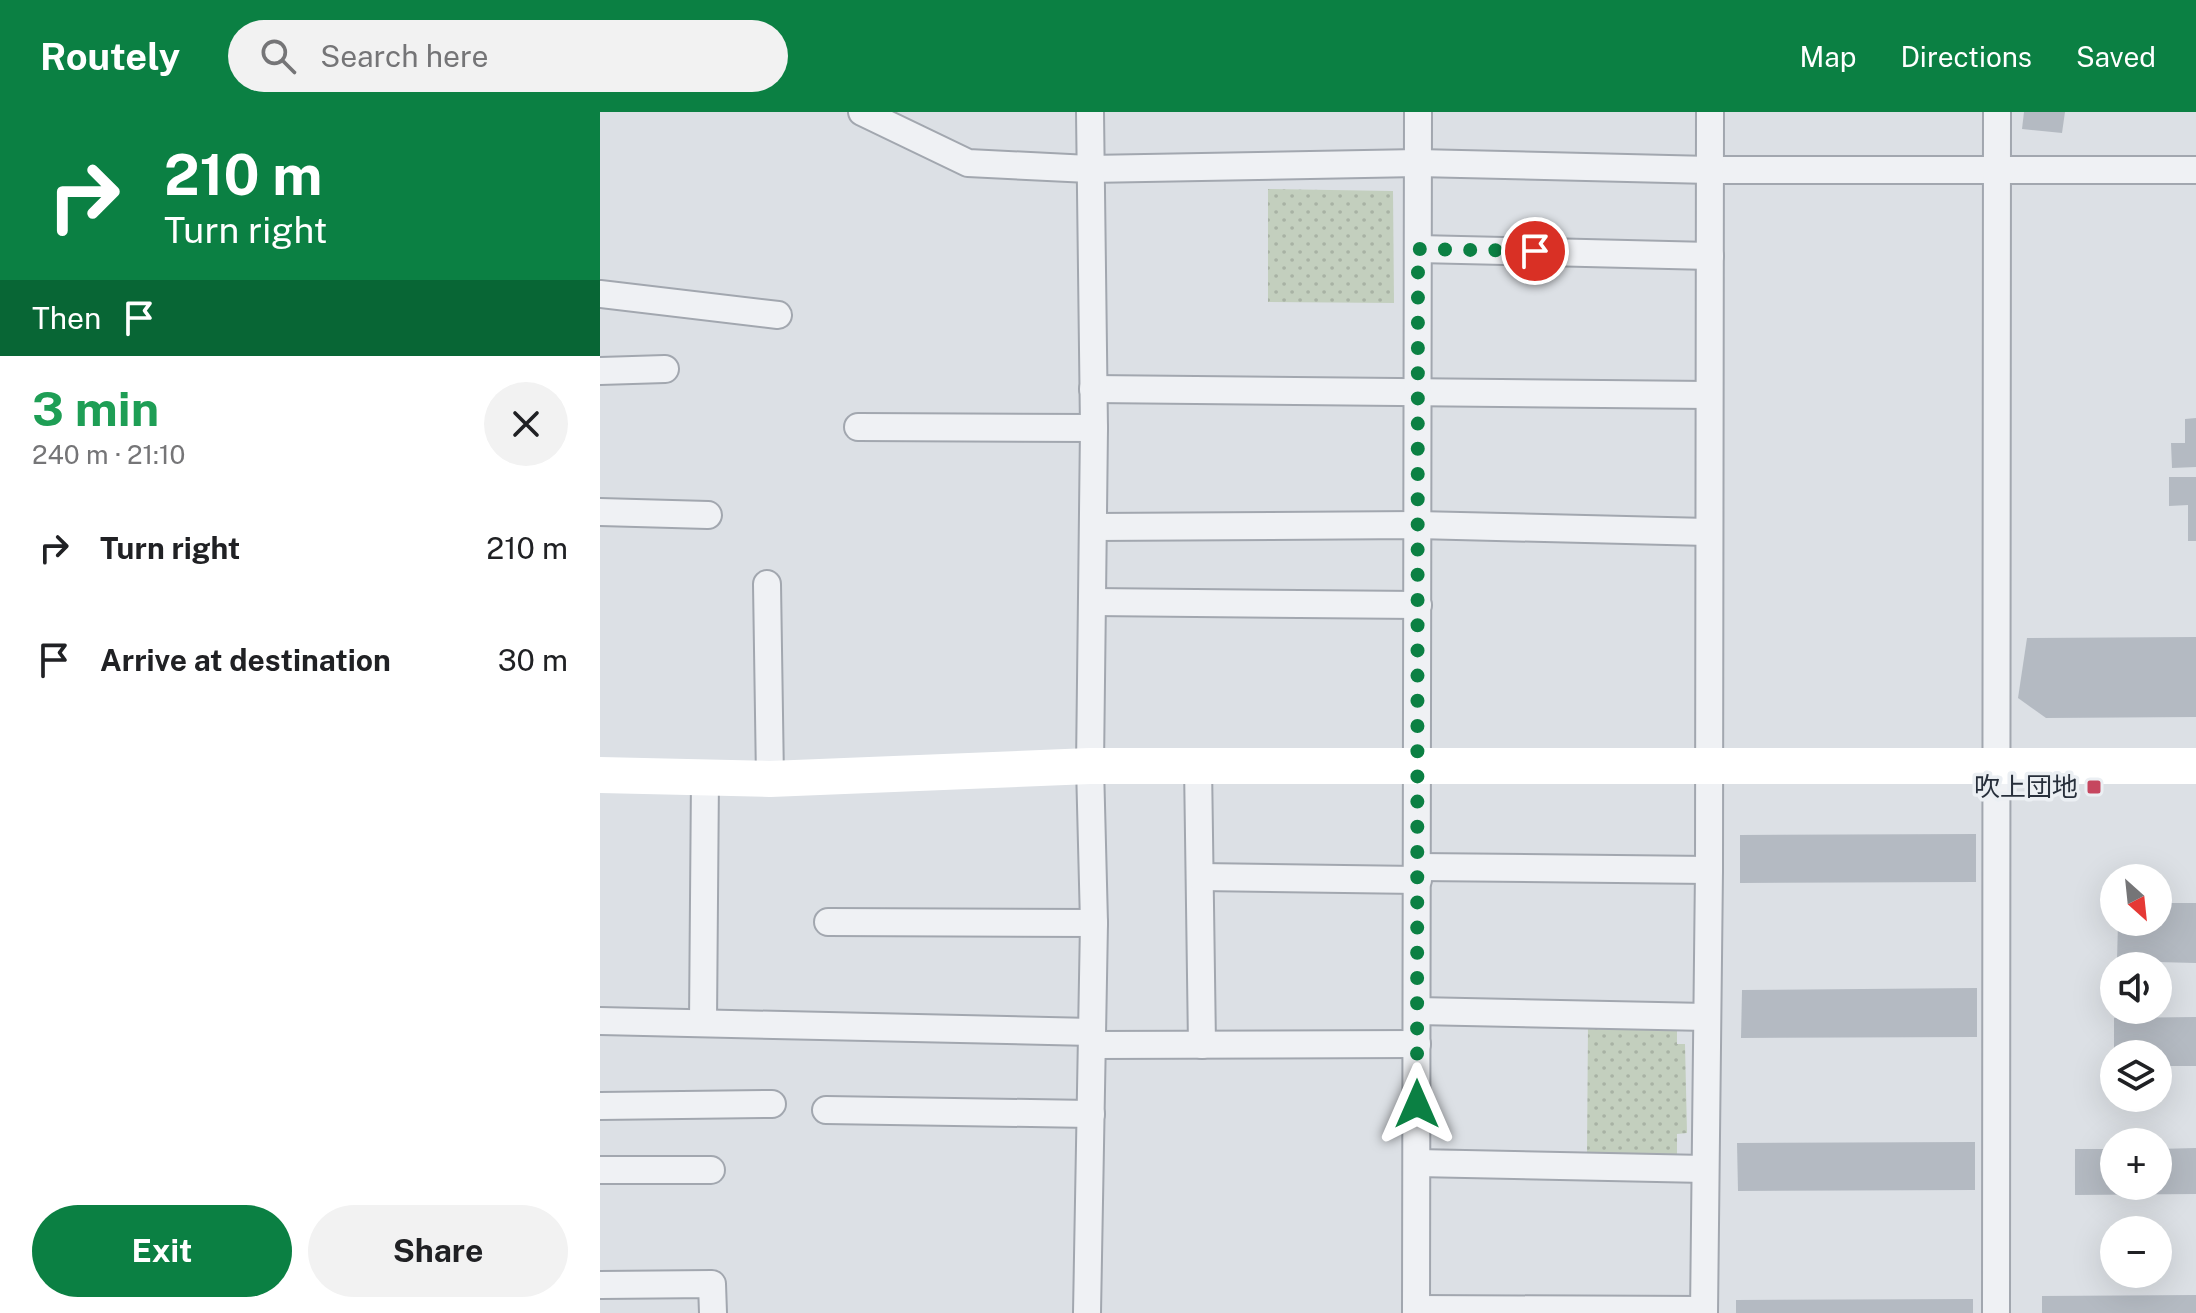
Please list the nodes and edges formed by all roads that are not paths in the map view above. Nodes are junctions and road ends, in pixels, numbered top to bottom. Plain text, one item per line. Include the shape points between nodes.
1 (862, 112) edge
2 (1090, 112) edge
3 (1418, 112) edge
4 (1710, 112) edge
5 (1997, 112) edge
6 (1418, 163) junction
7 (1089, 169) junction
8 (1710, 170) junction
9 (1995, 170) junction
10 (2196, 170) edge
11 (1418, 249) junction
12 (1710, 256) junction
13 (600, 294) edge
14 (778, 315) dead end
15 (665, 369) dead end
16 (600, 371) edge
17 (1093, 389) junction
18 (1418, 390) junction
19 (1709, 395) junction
20 (858, 427) dead end
21 (1094, 428) junction
22 (600, 512) edge
23 (708, 515) dead end
24 (1417, 525) junction
25 (1094, 527) junction
26 (1708, 532) junction
27 (767, 584) dead end
28 (1093, 602) junction
29 (1418, 605) junction
30 (1198, 765) junction
31 (1708, 765) junction
32 (1090, 766) junction
33 (1996, 766) junction
34 (2196, 766) edge
35 (1419, 767) junction
36 (600, 775) edge
37 (705, 777) junction
38 (770, 779) junction
39 (1709, 870) junction
40 (1418, 874) junction
41 (1200, 877) junction
42 (828, 922) dead end
43 (1094, 923) junction
44 (1417, 1011) junction
45 (1707, 1017) junction
46 (600, 1021) edge
47 (703, 1023) junction
48 (1092, 1039) junction
49 (1417, 1044) junction
50 (1202, 1045) junction
51 (772, 1104) dead end
52 (600, 1106) edge
53 (826, 1110) dead end
54 (1091, 1114) junction
55 (1417, 1163) junction
56 (1705, 1169) junction
57 (600, 1170) edge
58 (711, 1170) dead end
59 (600, 1285) edge
60 (1416, 1311) edge
61 (1704, 1312) edge
62 (713, 1313) edge
63 (1087, 1313) edge
64 (1996, 1313) edge

1 - 7 street via 968,163
2 - 7 street
3 - 6 street
4 - 8 street
5 - 9 street
6 - 7 street
6 - 8 street
6 - 11 street
7 - 17 street
8 - 9 street
8 - 12 street
9 - 10 street
9 - 33 street
11 - 12 street
11 - 18 street
12 - 19 street
13 - 14 street
15 - 16 street
17 - 18 street
17 - 21 street
18 - 19 street
18 - 24 street
19 - 26 street
20 - 21 street
21 - 25 street
22 - 23 street
24 - 25 street
24 - 26 street
24 - 29 street
25 - 28 street
26 - 31 street
27 - 38 street
28 - 29 street
28 - 32 street
29 - 35 street
30 - 32 street
30 - 35 street
30 - 41 street
31 - 33 street
31 - 35 street
31 - 39 street
32 - 38 street
32 - 43 street
33 - 34 street
33 - 64 street
35 - 40 street
36 - 37 street
37 - 38 street
37 - 47 street
39 - 40 street
39 - 45 street
40 - 41 street
40 - 44 street
41 - 50 street
42 - 43 street
43 - 48 street
44 - 45 street
44 - 49 street
45 - 56 street
46 - 47 street
47 - 48 street
48 - 50 street
48 - 54 street
49 - 50 street
49 - 55 street
51 - 52 street
53 - 54 street
54 - 63 street
55 - 56 street
55 - 60 street
56 - 61 street
57 - 58 street
59 - 62 street via 712,1284
60 - 61 street

